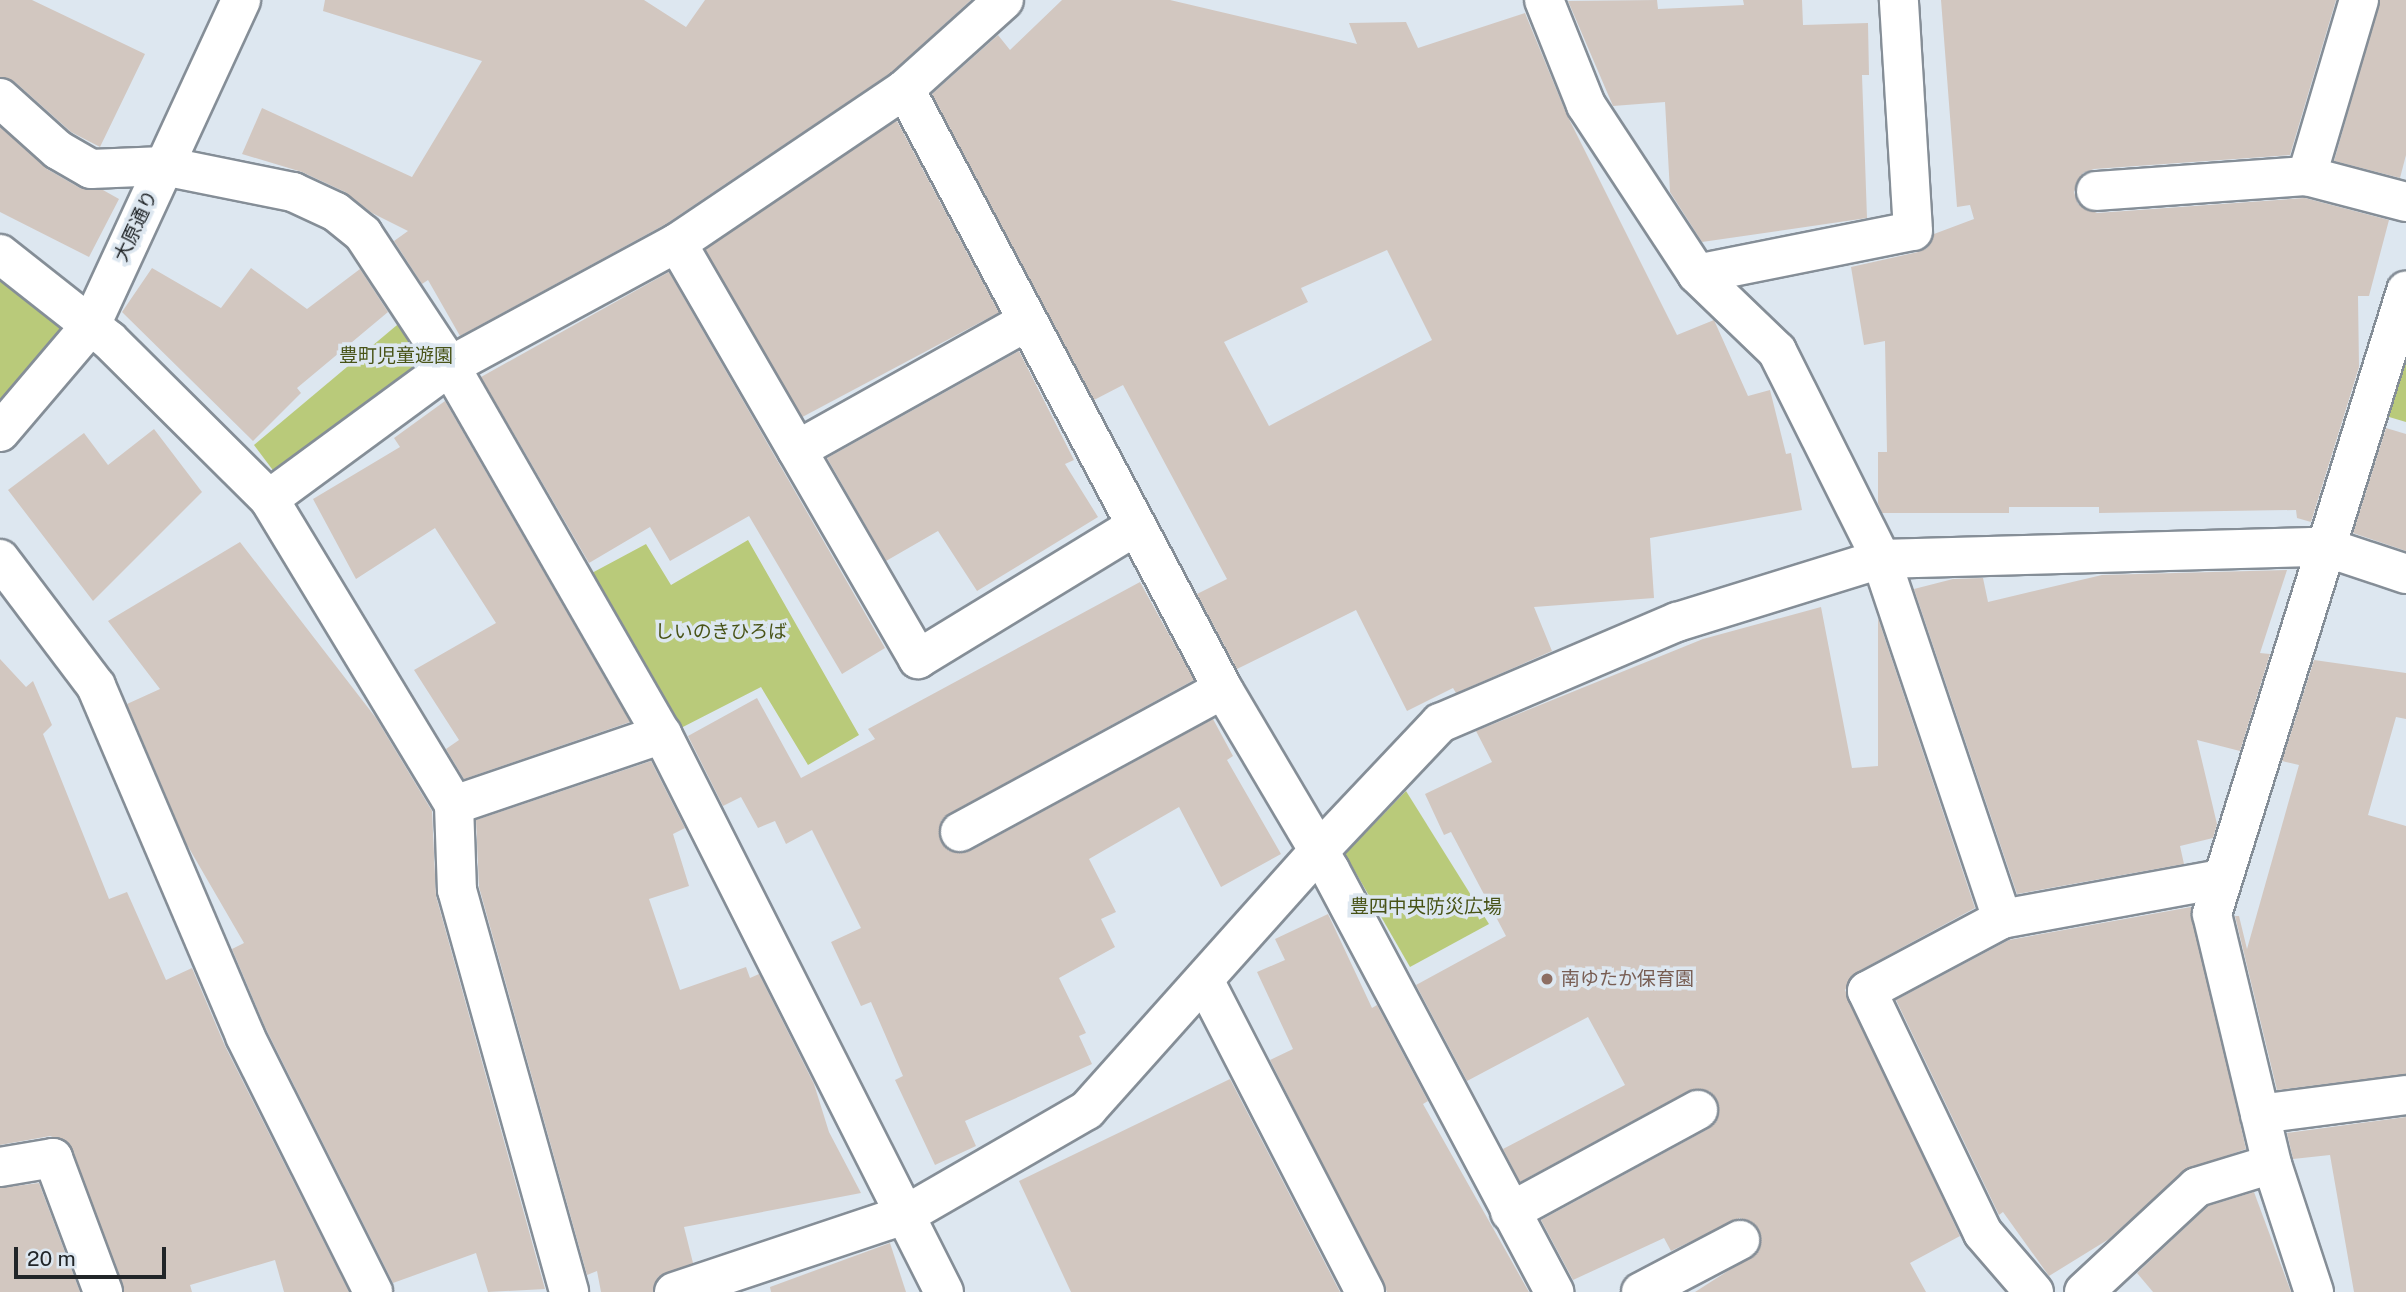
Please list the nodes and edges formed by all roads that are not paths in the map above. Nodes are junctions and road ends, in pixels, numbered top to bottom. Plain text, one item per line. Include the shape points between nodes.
1 (241, 0) edge
2 (1004, 0) edge
3 (1544, 0) edge
4 (1899, 0) edge
5 (2358, 0) edge
6 (905, 89) junction
7 (0, 98) edge
8 (164, 166) junction
9 (2307, 176) junction
10 (2096, 191) dead end
11 (2406, 202) edge
12 (677, 243) junction
13 (0, 254) edge
14 (1698, 274) junction
15 (2406, 291) edge
16 (1026, 322) junction
17 (91, 325) junction
18 (450, 366) junction
19 (0, 432) edge
20 (797, 450) junction
21 (269, 499) junction
22 (1136, 526) junction
23 (2328, 548) junction
24 (0, 559) edge
25 (1881, 559) junction
26 (2406, 573) edge
27 (1223, 689) junction
28 (662, 733) junction
29 (454, 804) junction
30 (960, 832) dead end
31 (1318, 852) junction
32 (2221, 879) junction
33 (2002, 919) junction
34 (1204, 980) junction
35 (2406, 1095) edge
36 (1698, 1110) dead end
37 (2260, 1114) junction
38 (2272, 1164) junction
39 (0, 1167) edge
40 (1510, 1212) junction
41 (907, 1214) junction
42 (1740, 1240) dead end
43 (103, 1292) edge
44 (373, 1292) edge
45 (569, 1292) edge
46 (674, 1292) edge
47 (944, 1292) edge
48 (1366, 1292) edge
49 (1554, 1292) edge
50 (1642, 1292) edge
51 (2034, 1292) edge
52 (2084, 1292) edge
53 (2314, 1292) edge

1 - 8 street, 大原通り
2 - 6 street
3 - 14 street via 1586,105
4 - 14 street via 1913,231
5 - 9 street
6 - 12 street
6 - 16 street
7 - 8 street via 58,150 91,169
8 - 17 street, 大原通り
8 - 18 street via 293,192 336,212 363,234
9 - 10 street
9 - 11 street
12 - 18 street
12 - 20 street
13 - 17 street
14 - 25 street via 1777,351
15 - 23 street
16 - 20 street
16 - 22 street
17 - 19 street, 大原通り
17 - 21 street
18 - 21 street
18 - 28 street
20 - 22 street via 918,659
21 - 29 street
22 - 27 street
23 - 25 street
23 - 26 street
23 - 32 street
24 - 44 street via 96,686 244,1036
25 - 31 street via 1677,622 1440,723
25 - 33 street
27 - 30 street
27 - 31 street
28 - 29 street
28 - 41 street
29 - 45 street via 457,890
31 - 34 street
31 - 40 street
32 - 33 street
32 - 37 street via 2212,914
33 - 51 street via 1867,991 1983,1233
34 - 41 street via 1087,1110
34 - 48 street
35 - 37 street
36 - 40 street
37 - 38 street
38 - 52 street via 2197,1187
38 - 53 street
39 - 43 street via 53,1158
40 - 49 street
41 - 46 street
41 - 47 street
42 - 50 street

